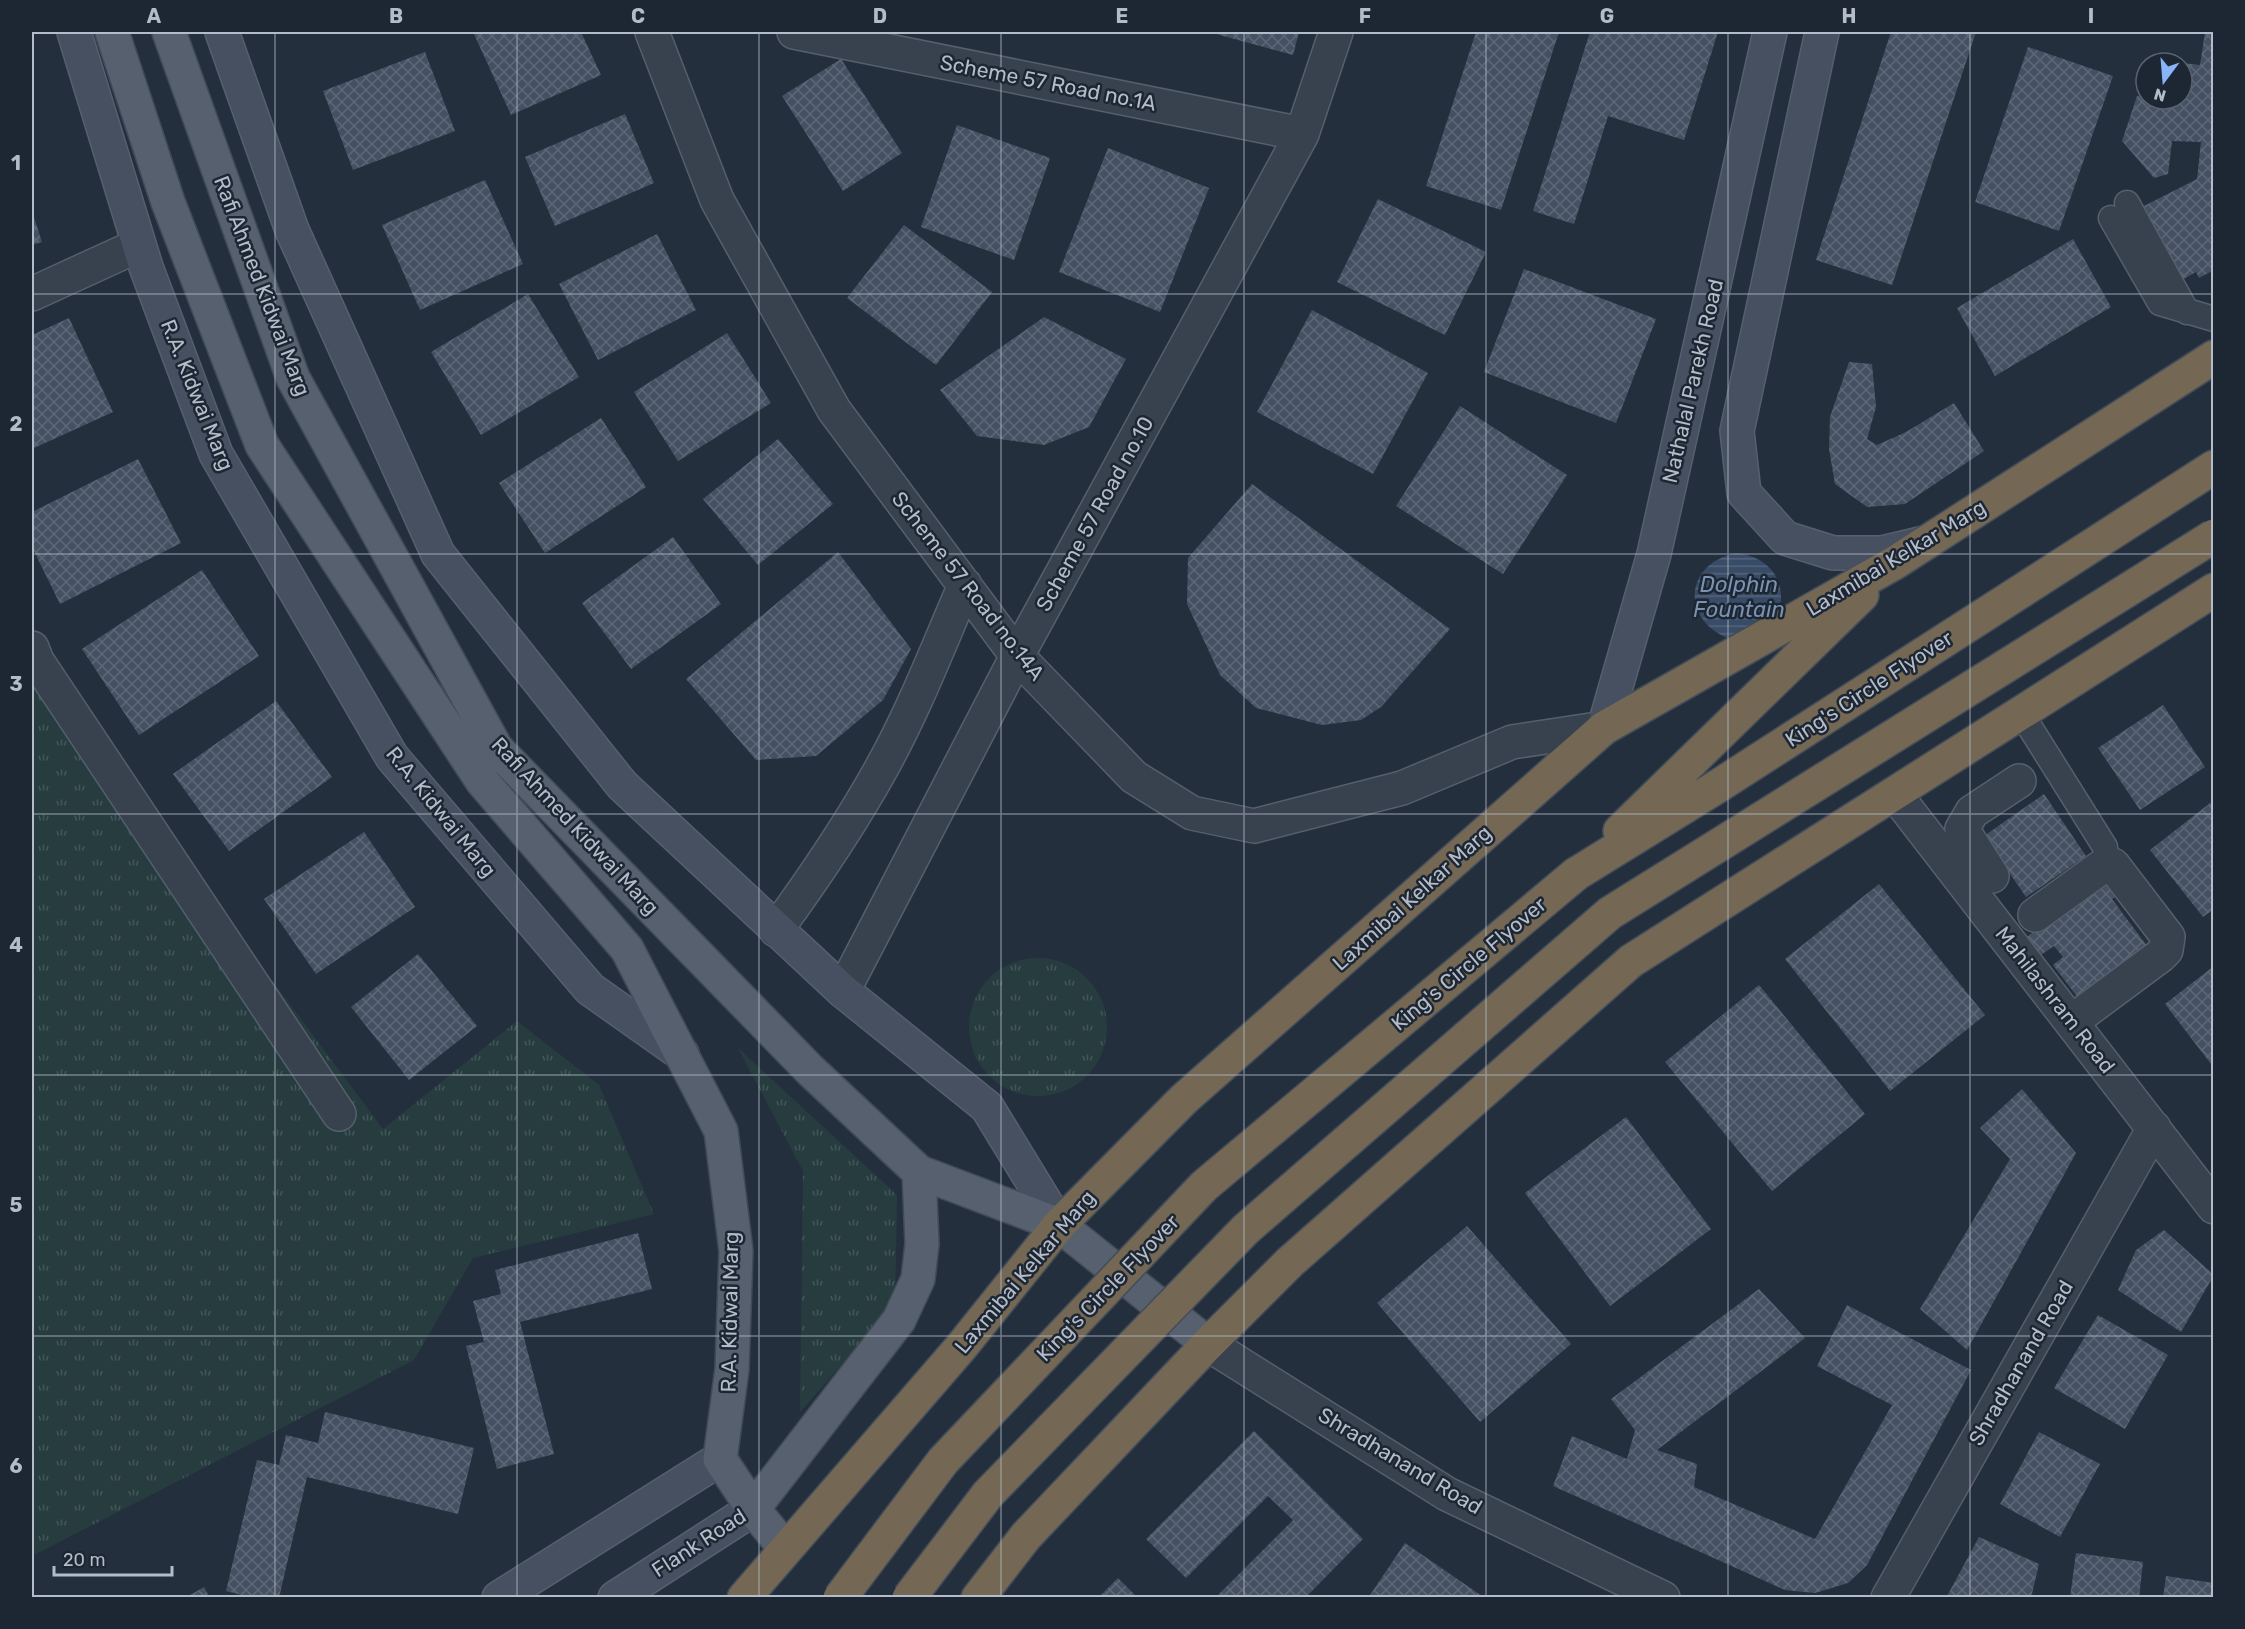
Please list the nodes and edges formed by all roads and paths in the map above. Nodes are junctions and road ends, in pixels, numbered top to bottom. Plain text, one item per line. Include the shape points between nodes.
1 (74, 32) edge
2 (112, 32) edge
3 (169, 32) edge
4 (222, 32) edge
5 (652, 32) edge
6 (794, 32) edge
7 (1336, 32) edge
8 (1770, 32) edge
9 (1822, 32) edge
10 (1302, 134) junction
11 (2119, 211) dead end
12 (140, 245) junction
13 (32, 294) edge
14 (2214, 319) edge
15 (2214, 357) edge
16 (2214, 467) edge
17 (2214, 536) edge
18 (1925, 543) junction
19 (1896, 562) junction
20 (965, 585) junction
21 (2214, 590) edge
22 (32, 648) edge
23 (1017, 656) junction
24 (2021, 713) junction
25 (1604, 728) junction
26 (2019, 781) dead end
27 (1895, 794) junction
28 (1962, 829) junction
29 (2105, 848) dead end
30 (1576, 874) junction
31 (1992, 876) dead end
32 (2035, 915) dead end
33 (776, 930) junction
34 (843, 991) junction
35 (2076, 1019) junction
36 (681, 1054) junction
37 (339, 1114) dead end
38 (2154, 1128) junction
39 (919, 1172) junction
40 (2214, 1207) edge
41 (1059, 1225) junction
42 (1208, 1344) junction
43 (720, 1459) junction
44 (753, 1509) junction
45 (784, 1548) junction
46 (499, 1598) edge
47 (615, 1598) edge
48 (744, 1598) edge
49 (840, 1598) edge
50 (909, 1598) edge
51 (978, 1598) edge
52 (1663, 1598) edge
53 (1888, 1598) edge

1 - 12 street, R.A. Kidwai Marg
2 - 36 main road via 168,201 262,445 482,781 627,949
3 - 39 main road, Rafi Ahmed Kidwai Marg via 293,378 496,748 810,1070
4 - 33 street via 292,230 438,554 622,785
5 - 20 street, Scheme 57 Road no.14A via 717,200 828,400
6 - 10 street, Scheme 57 Road no.1A
7 - 10 street, Scheme 57 Road no.10
8 - 25 street, Nathalal Parekh Road via 1657,543
9 - 18 street via 1737,431 1744,493 1785,538 1833,553 1882,553
10 - 23 street, Scheme 57 Road no.10
11 - 14 lane via 2187,312
12 - 13 street
12 - 36 street, R.A. Kidwai Marg via 216,454 393,757 590,989
15 - 18 highway, Laxmibai Kelkar Marg
16 - 30 highway, King's Circle Flyover
17 - 50 highway, bridge via 1610,913 1246,1229 988,1494
18 - 19 highway, Laxmibai Kelkar Marg
19 - 25 highway, Laxmibai Kelkar Marg
19 - 30 highway
20 - 23 street, Scheme 57 Road no.14A
20 - 33 street via 881,769 816,876
21 - 24 highway
22 - 37 street
23 - 25 street, Scheme 57 Road no.14A via 1134,777 1192,813 1254,826 1402,788 1512,742
23 - 34 street, Scheme 57 Road no.10
24 - 27 highway
24 - 29 lane
25 - 41 highway, Laxmibai Kelkar Marg via 1185,1099
26 - 28 street via 1972,812
27 - 28 street
27 - 35 street, Mahilashram Road via 2017,952
27 - 42 highway via 1631,961 1290,1262
28 - 31 street
30 - 49 highway, King's Circle Flyover, bridge via 1204,1186 943,1461
32 - 35 street via 2107,863 2113,865 2168,936 2166,950 2160,956
33 - 34 street
34 - 41 street via 987,1107
35 - 38 street, Mahilashram Road
36 - 43 main road, R.A. Kidwai Marg via 721,1131 736,1251 732,1369
38 - 40 street, Mahilashram Road
38 - 53 street, Shradhanand Road
39 - 41 main road, Rafi Ahmed Kidwai Marg
39 - 44 main road via 922,1244 918,1279 899,1320
41 - 42 main road, Rafi Ahmed Kidwai Marg
41 - 45 highway, Laxmibai Kelkar Marg via 962,1346
42 - 51 highway via 1026,1536
42 - 52 street, Shradhanand Road via 1447,1494
43 - 44 main road
43 - 46 street
44 - 45 main road
44 - 47 street, Flank Road
45 - 48 highway, Laxmibai Kelkar Marg

